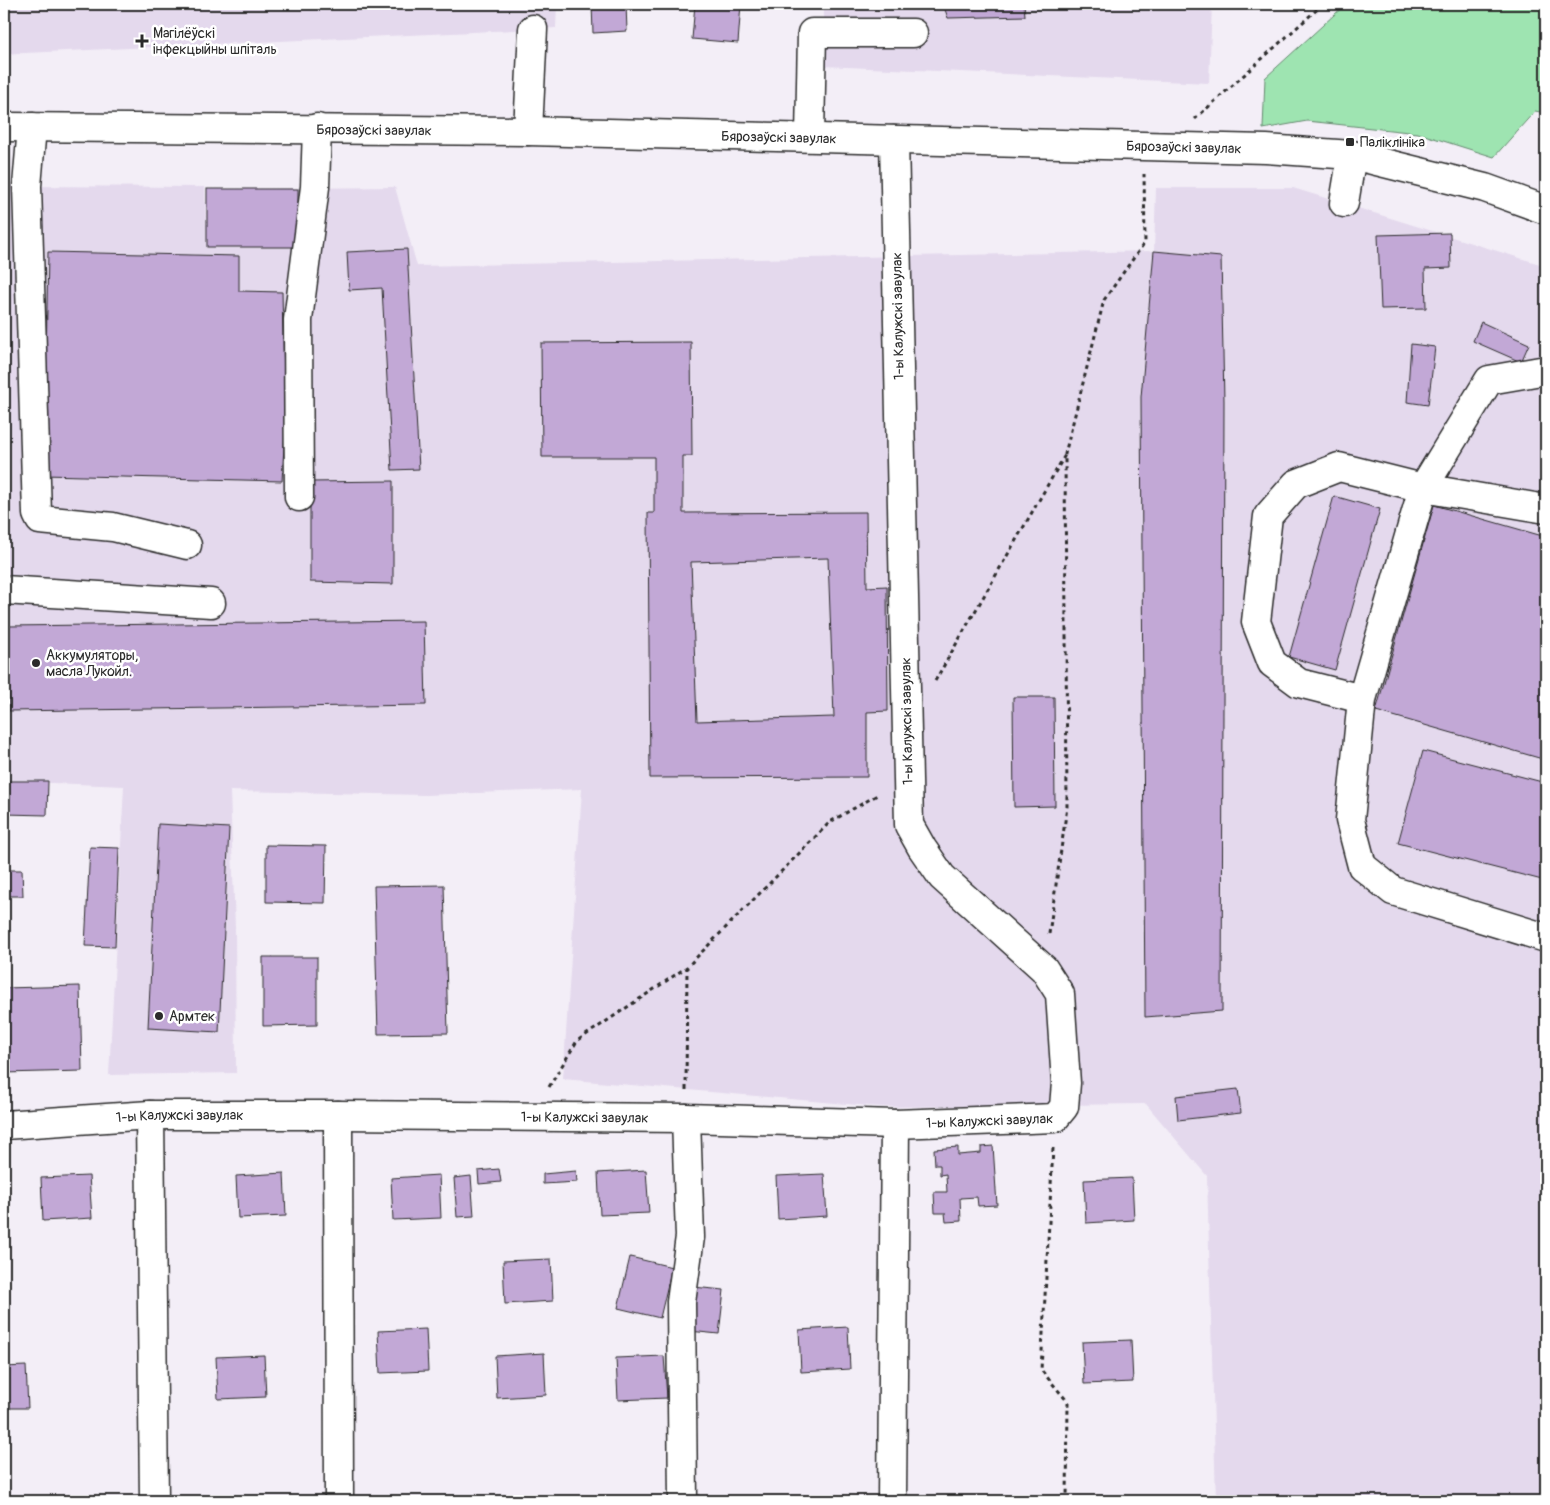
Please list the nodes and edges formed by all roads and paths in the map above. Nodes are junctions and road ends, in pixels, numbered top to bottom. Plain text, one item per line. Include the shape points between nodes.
1 (1323, 4) edge
2 (533, 29) dead end
3 (913, 33) dead end
4 (4, 127) edge
5 (32, 127) junction
6 (317, 128) junction
7 (528, 131) junction
8 (810, 137) junction
9 (894, 140) junction
10 (1154, 145) junction
11 (1352, 155) junction
12 (1344, 203) dead end
13 (1546, 210) edge
14 (1546, 370) edge
15 (1065, 454) junction
16 (1423, 488) junction
17 (299, 497) dead end
18 (1546, 509) edge
19 (187, 545) dead end
20 (4, 590) edge
21 (211, 603) dead end
22 (932, 687) dead end
23 (1362, 699) junction
24 (908, 760) junction
25 (1546, 938) edge
26 (688, 967) junction
27 (1044, 969) junction
28 (338, 1115) junction
29 (150, 1116) junction
30 (531, 1117) junction
31 (686, 1118) junction
32 (1055, 1118) junction
33 (895, 1124) junction
34 (4, 1125) edge
35 (154, 1501) edge
36 (339, 1501) edge
37 (683, 1501) edge
38 (892, 1501) edge
39 (1067, 1501) edge

1 - 10 path
2 - 7 street
3 - 8 street via 812,33
4 - 5 street, Бярозаўскі завулак
5 - 6 street, Бярозаўскі завулак
5 - 19 street via 27,186 40,520 113,527
6 - 7 street, Бярозаўскі завулак
6 - 17 street via 314,187 298,320
7 - 8 street, Бярозаўскі завулак
8 - 9 street, Бярозаўскі завулак
9 - 10 street, Бярозаўскі завулак
9 - 24 street, 1-ы Калужскі завулак
10 - 11 street, Бярозаўскі завулак
10 - 15 path via 1145,242 1104,300
11 - 12 street
11 - 13 street, Бярозаўскі завулак via 1485,188
14 - 16 street via 1489,380
15 - 22 path
15 - 27 path via 1067,807
16 - 18 street
16 - 23 street
16 - 23 street via 1340,467 1296,484 1268,516 1256,622 1272,663 1299,683
20 - 21 street
23 - 25 street via 1350,820 1362,866 1392,891
24 - 26 path via 877,797 830,822
24 - 27 street, 1-ы Калужскі завулак via 909,824 922,848 942,877
26 - 30 path via 577,1041
26 - 31 path
27 - 32 street, 1-ы Калужскі завулак via 1060,994 1066,1083 1064,1107
28 - 29 street, 1-ы Калужскі завулак
28 - 30 street, 1-ы Калужскі завулак
28 - 36 street
29 - 34 street, 1-ы Калужскі завулак
29 - 35 street
30 - 31 street, 1-ы Калужскі завулак
31 - 33 street, 1-ы Калужскі завулак
31 - 37 street via 690,1237 681,1302
32 - 33 street, 1-ы Калужскі завулак
32 - 39 path via 1041,1370 1068,1402
33 - 38 street

